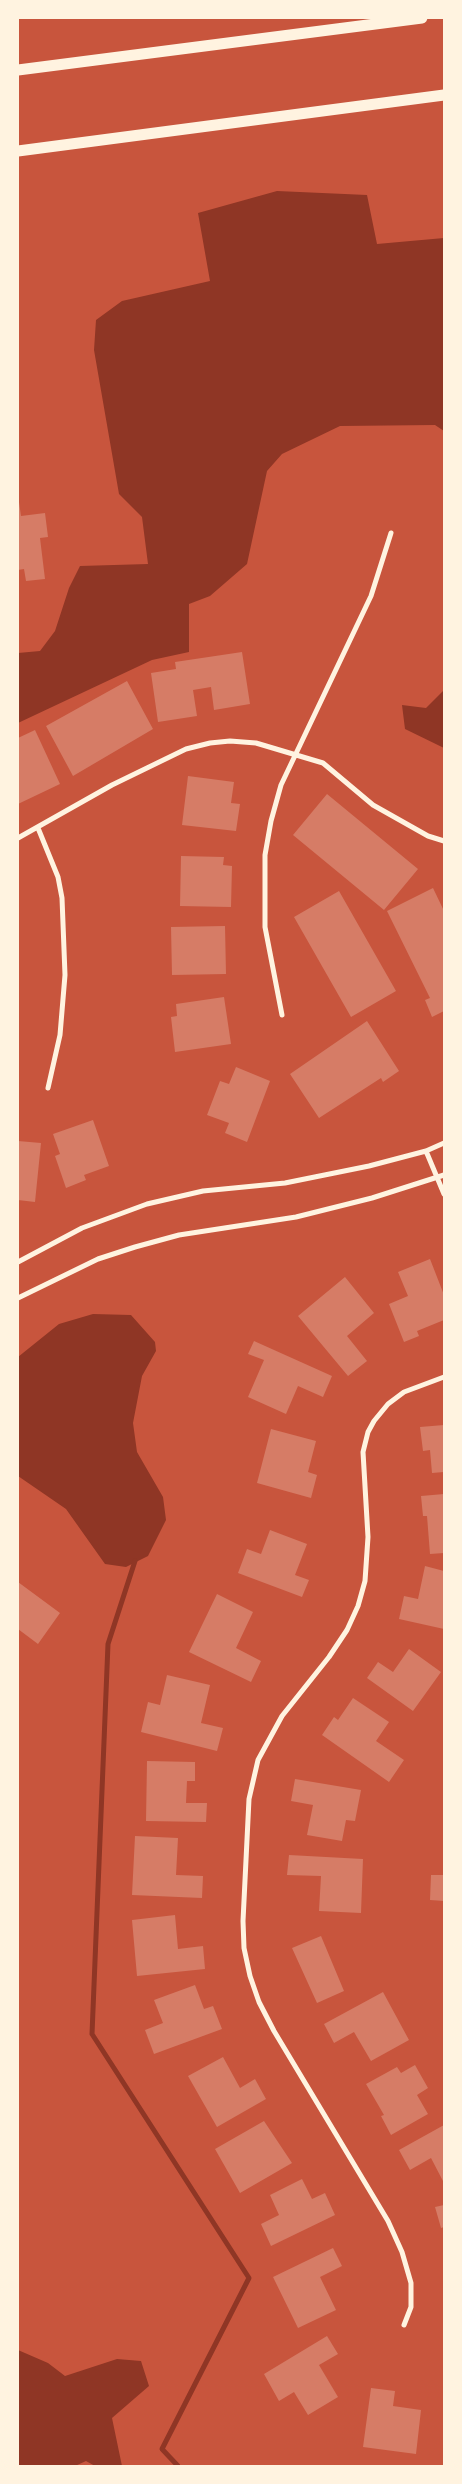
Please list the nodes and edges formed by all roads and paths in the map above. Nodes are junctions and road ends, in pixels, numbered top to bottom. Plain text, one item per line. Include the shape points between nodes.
1 (422, 18) edge
2 (18, 70) edge
3 (444, 96) edge
4 (18, 151) edge
5 (391, 533) dead end
6 (297, 754) junction
7 (38, 828) junction
8 (18, 838) edge
9 (444, 841) edge
10 (282, 1015) dead end
11 (48, 1088) dead end
12 (444, 1143) edge
13 (426, 1151) junction
14 (444, 1175) edge
15 (437, 1178) junction
16 (444, 1194) edge
17 (18, 1262) edge
18 (18, 1298) edge
19 (444, 1377) edge
20 (404, 2325) dead end

1 - 2 main road
3 - 4 main road
5 - 6 street via 371,596
6 - 7 street via 256,743 230,741 186,749 112,785
6 - 9 street via 323,763 373,806 428,836
6 - 10 street via 281,785 265,855 265,927
7 - 8 street
7 - 11 street via 58,877 65,965 60,1035
12 - 13 street
13 - 15 street
13 - 17 street via 285,1183 203,1191 147,1204 82,1228
14 - 15 street
15 - 16 street
15 - 18 street via 296,1217 179,1234 98,1259
19 - 20 street via 404,1392 388,1404 368,1432 362,1461 368,1537 365,1581 347,1630 282,1716 258,1760 249,1799 243,1921 244,1948 259,2002 388,2221 402,2252 411,2283 411,2307

